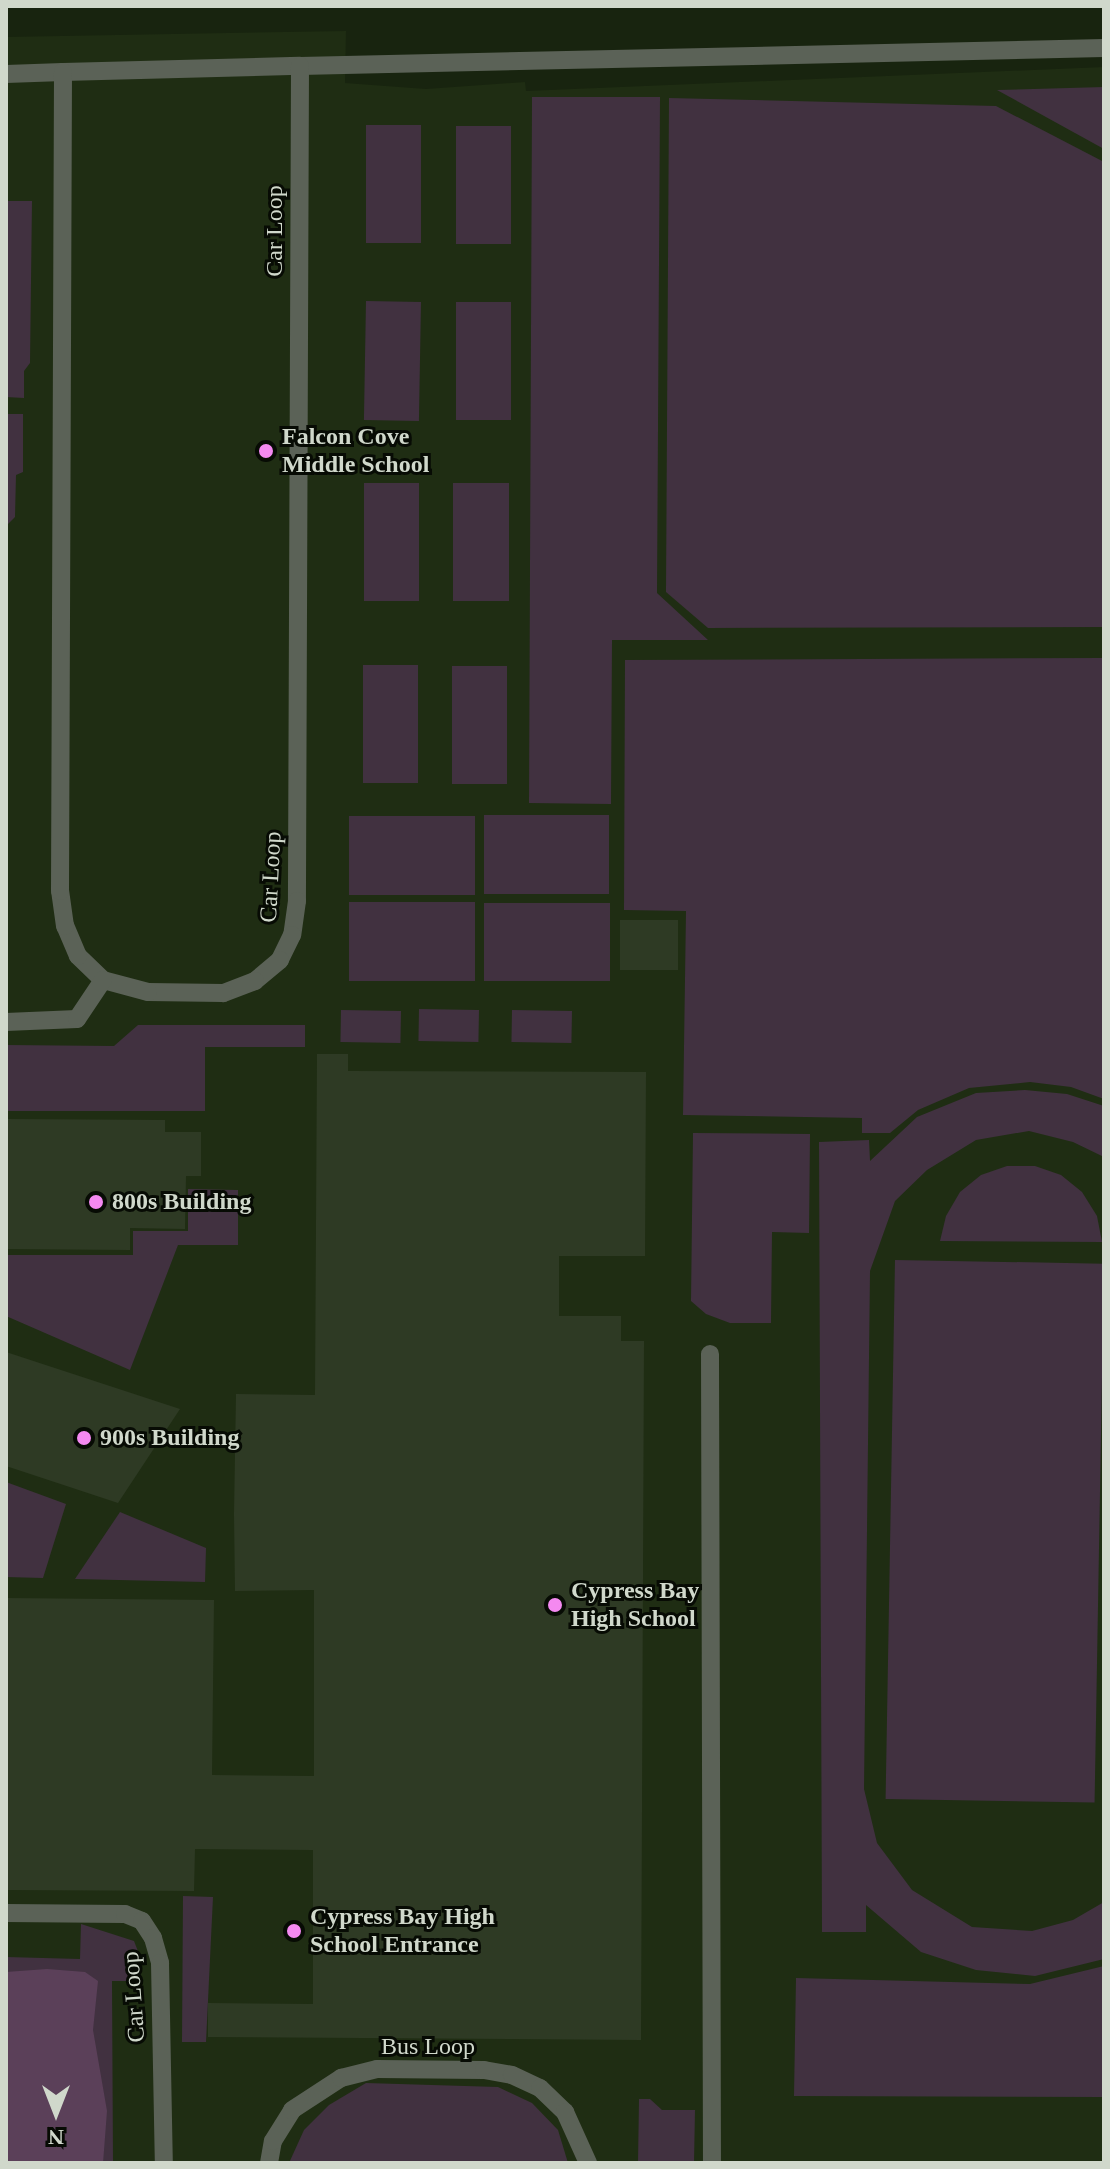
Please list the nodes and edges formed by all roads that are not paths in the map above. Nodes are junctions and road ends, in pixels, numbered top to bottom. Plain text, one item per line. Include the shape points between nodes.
1 (1104, 48) edge
2 (300, 66) junction
3 (63, 72) junction
4 (6, 74) edge
5 (103, 980) junction
6 (6, 1022) edge
7 (710, 1354) dead end
8 (6, 1913) edge
9 (164, 2163) edge
10 (269, 2163) edge
11 (588, 2163) edge
12 (712, 2163) edge

1 - 2 lane
2 - 3 lane
2 - 5 lane, Car Loop via 297,901 292,935 280,960 255,981 223,993 148,992
3 - 4 lane
3 - 5 lane via 60,891 65,926 78,956
5 - 6 lane via 77,1019
7 - 12 lane
8 - 9 lane, Car Loop via 125,1914 142,1921 153,1938 160,1963
10 - 11 lane, Bus Loop via 273,2141 292,2110 341,2078 377,2069 512,2075 540,2088 565,2112

